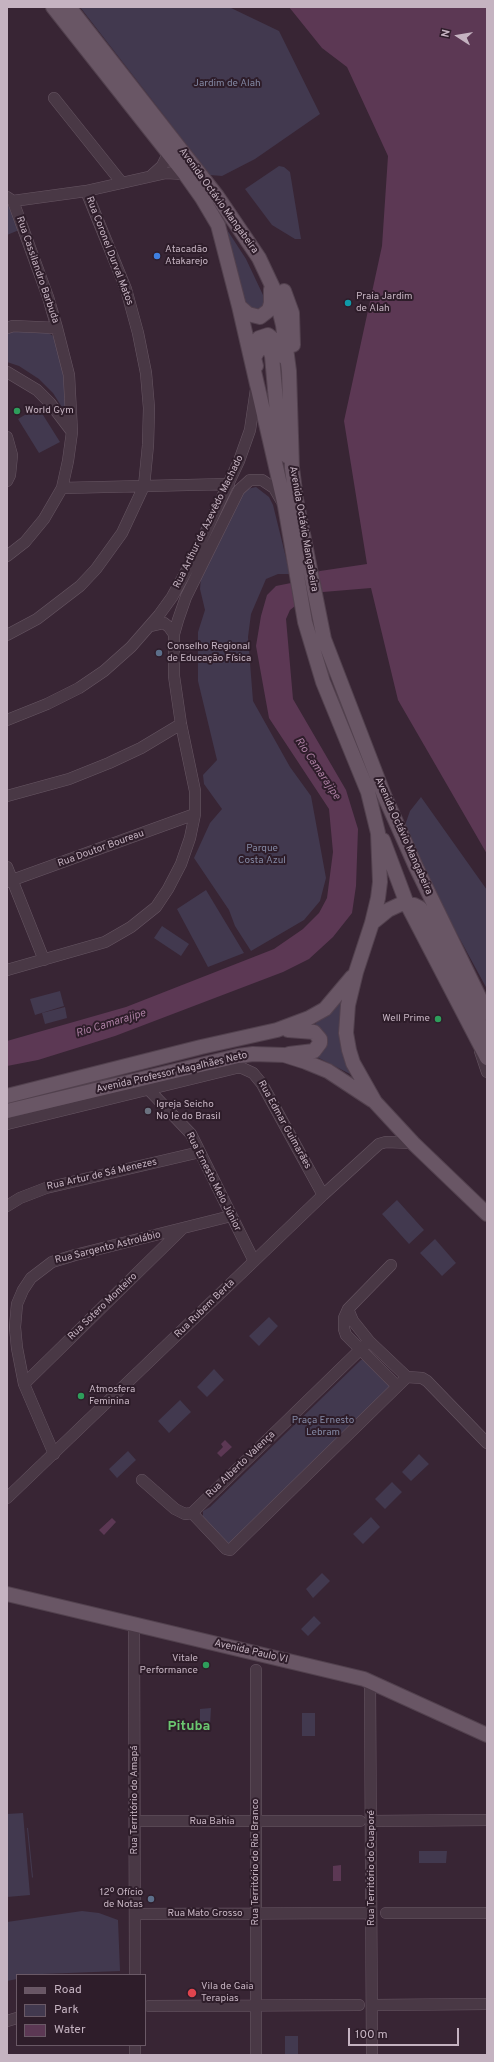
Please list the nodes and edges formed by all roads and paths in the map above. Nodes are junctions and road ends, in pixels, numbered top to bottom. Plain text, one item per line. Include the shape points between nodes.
1 (53, 7) edge
2 (69, 7) edge
3 (54, 98) dead end
4 (168, 154) junction
5 (185, 174) junction
6 (152, 176) junction
7 (122, 183) junction
8 (86, 191) junction
9 (10, 199) edge
10 (259, 258) junction
11 (268, 277) junction
12 (239, 306) junction
13 (7, 328) edge
14 (57, 328) junction
15 (249, 348) junction
16 (7, 372) edge
17 (289, 375) junction
18 (256, 382) junction
19 (72, 432) junction
20 (7, 437) edge
21 (274, 458) junction
22 (292, 468) junction
23 (7, 481) edge
24 (229, 484) junction
25 (144, 486) junction
26 (62, 488) junction
27 (285, 506) junction
28 (7, 556) edge
29 (301, 562) junction
30 (151, 626) junction
31 (174, 634) junction
32 (7, 635) edge
33 (7, 720) edge
34 (181, 724) junction
35 (7, 796) edge
36 (195, 814) junction
37 (376, 822) junction
38 (7, 867) edge
39 (10, 882) edge
40 (407, 904) junction
41 (372, 922) junction
42 (44, 960) junction
43 (7, 970) edge
44 (356, 972) junction
45 (487, 1014) edge
46 (277, 1030) junction
47 (482, 1040) edge
48 (284, 1055) junction
49 (487, 1058) edge
50 (236, 1068) joint
51 (487, 1072) edge
52 (128, 1082) junction
53 (149, 1090) junction
54 (7, 1096) edge
55 (106, 1099) junction
56 (375, 1102) junction
57 (7, 1111) edge
58 (7, 1124) edge
59 (412, 1143) junction
60 (200, 1152) junction
61 (323, 1195) junction
62 (7, 1206) edge
63 (487, 1214) edge
64 (231, 1216) junction
65 (181, 1230) junction
66 (254, 1261) junction
67 (391, 1265) dead end
68 (348, 1309) junction
69 (11, 1328) edge
70 (369, 1341) junction
71 (360, 1350) junction
72 (408, 1377) junction
73 (24, 1384) junction
74 (397, 1386) junction
75 (487, 1443) edge
76 (54, 1454) junction
77 (142, 1480) dead end
78 (7, 1498) edge
79 (192, 1513) junction
80 (7, 1594) edge
81 (134, 1625) junction
82 (256, 1670) dead end
83 (370, 1681) junction
84 (487, 1735) edge
85 (360, 1820) dead end
86 (487, 1820) edge
87 (136, 1821) junction
88 (372, 1821) junction
89 (255, 1822) junction
90 (371, 1913) junction
91 (135, 1914) junction
92 (256, 1914) junction
93 (386, 1914) dead end
94 (487, 1914) edge
95 (135, 1974) edge
96 (487, 2004) edge
97 (256, 2005) junction
98 (358, 2005) dead end
99 (373, 2005) junction
100 (149, 2006) dead end
101 (256, 2055) edge
102 (372, 2055) edge

1 - 4 main road, Avenida Octávio Mangabeira
2 - 10 main road, Avenida Octávio Mangabeira via 217,196
3 - 7 street
4 - 5 main road, Avenida Octávio Mangabeira
4 - 6 street via 162,166
5 - 6 street via 166,173
5 - 12 main road, Avenida Octávio Mangabeira via 218,225
6 - 7 street
7 - 8 street
8 - 9 street
8 - 25 street, Rua Coronel Durval Matos via 126,289 146,374 149,408
9 - 14 street, Rua Cassilandro Barbuda via 48,297
10 - 11 main road, Avenida Octávio Mangabeira
10 - 17 main road via 277,279 292,313 294,341
11 - 12 main road via 272,296 265,314 260,317 251,316
11 - 17 main road, Avenida Octávio Mangabeira via 280,306
12 - 15 main road, Avenida Octávio Mangabeira
13 - 14 street
14 - 19 street, Rua Cassilandro Barbuda via 69,375
15 - 17 main road via 264,335 271,336 281,350
15 - 18 main road, Avenida Octávio Mangabeira
16 - 19 street via 38,390
17 - 22 main road, Avenida Octávio Mangabeira
18 - 21 main road, Avenida Octávio Mangabeira
18 - 24 street, Rua Arthur de Azevêdo Machado via 250,430
19 - 26 street, Rua Cassilandro Barbuda
20 - 23 street via 12,455
21 - 22 main road via 254,358 255,353 261,348 270,350 272,356 279,435
21 - 27 main road, Avenida Octávio Mangabeira
22 - 29 main road, Avenida Octávio Mangabeira
24 - 25 street
24 - 30 street, Rua Arthur de Azevêdo Machado via 172,597
25 - 26 street
25 - 32 street, Rua Coronel Durval Matos via 122,532 96,569 80,586 37,619
26 - 28 street, Rua Cassilandro Barbuda via 44,519 25,542
27 - 29 main road, Avenida Octávio Mangabeira
27 - 31 street via 274,488 262,480 250,480 239,490 186,597
29 - 37 main road, Avenida Octávio Mangabeira via 305,622 323,682 368,792
29 - 45 main road, Avenida Octávio Mangabeira via 331,658 384,795 418,872
30 - 31 street via 164,623
30 - 33 street, Rua Arthur de Azevêdo Machado via 104,671 79,688
31 - 34 street via 174,676
34 - 35 street via 110,763 70,779
34 - 36 street via 195,791
36 - 39 street, Rua Doutor Boureau
36 - 42 street via 181,864 156,906 131,927 105,942
37 - 40 main road, Avenida Octávio Mangabeira
37 - 41 main road, Avenida Octávio Mangabeira via 380,882
38 - 39 street
39 - 42 street
40 - 41 main road via 388,910
40 - 47 main road via 420,908 424,913
41 - 44 main road, Avenida Octávio Mangabeira
42 - 43 street
44 - 46 main road, Avenida Professor Magalhães Neto via 325,1009
44 - 56 main road, Avenida Octávio Mangabeira via 346,1019 347,1043 353,1063
46 - 48 main road via 309,1030 318,1034 320,1038 320,1043 314,1050
46 - 54 main road, Avenida Professor Magalhães Neto
47 - 49 main road
47 - 51 street
48 - 52 main road, Avenida Professor Magalhães Neto via 238,1056
48 - 56 main road, Avenida Professor Magalhães Neto via 324,1069
50 - 53 street, Avenida Professor Magalhães Neto
50 - 61 street, Rua Edmar Guimarães via 253,1073 262,1084
52 - 55 main road
52 - 57 main road, Avenida Professor Magalhães Neto
53 - 55 street, Avenida Professor Magalhães Neto
53 - 60 street, Rua Ernesto Melo Júnior via 185,1127
55 - 58 street, Avenida Professor Magalhães Neto
56 - 59 main road
59 - 61 street, Rua Rubem Berta via 379,1144
59 - 63 main road
60 - 62 street, Rua Artur de Sá Menezes via 46,1188
60 - 64 street, Rua Ernesto Melo Júnior
61 - 66 street, Rua Rubem Berta
64 - 65 street, Rua Sargento Astrolábio
64 - 66 street, Rua Ernesto Melo Júnior
65 - 69 street, Rua Sargento Astrolábio via 52,1262 31,1278 23,1290
65 - 73 street, Rua Sotero Monteiro
66 - 76 street, Rua Rubem Berta
67 - 68 street
68 - 70 street via 353,1321
68 - 71 street via 344,1318 344,1329 346,1335
69 - 73 street, Rua Sargento Astrolábio
70 - 71 street, Rua Alberto Valença
70 - 72 street
71 - 74 street
71 - 79 street, Rua Alberto Valença
72 - 74 street
72 - 75 street via 427,1381
73 - 76 street, Rua Sargento Astrolábio
74 - 79 street via 230,1550 226,1549
76 - 78 street, Rua Rubem Berta
77 - 79 street via 176,1509 185,1514
80 - 81 main road, Avenida Paulo VI
81 - 83 main road, Avenida Paulo VI
81 - 87 street, Rua Território do Amapá
82 - 89 street, Rua Território do Rio Branco
83 - 84 main road, Avenida Paulo VI
83 - 88 street, Rua Território do Guaporé
85 - 89 street, Rua Bahia
86 - 88 street
87 - 89 street, Rua Bahia
87 - 91 street, Rua Território do Amapá
88 - 90 street, Rua Território do Guaporé
89 - 92 street, Rua Território do Rio Branco
90 - 92 street, Rua Mato Grosso
90 - 99 street, Rua Território do Guaporé
91 - 92 street, Rua Mato Grosso
91 - 95 street, Rua Território do Amapá
92 - 97 street, Rua Território do Rio Branco
93 - 94 street
96 - 99 street
97 - 98 street
97 - 100 street
97 - 101 street, Rua Território do Rio Branco
99 - 102 street, Rua Território do Guaporé

